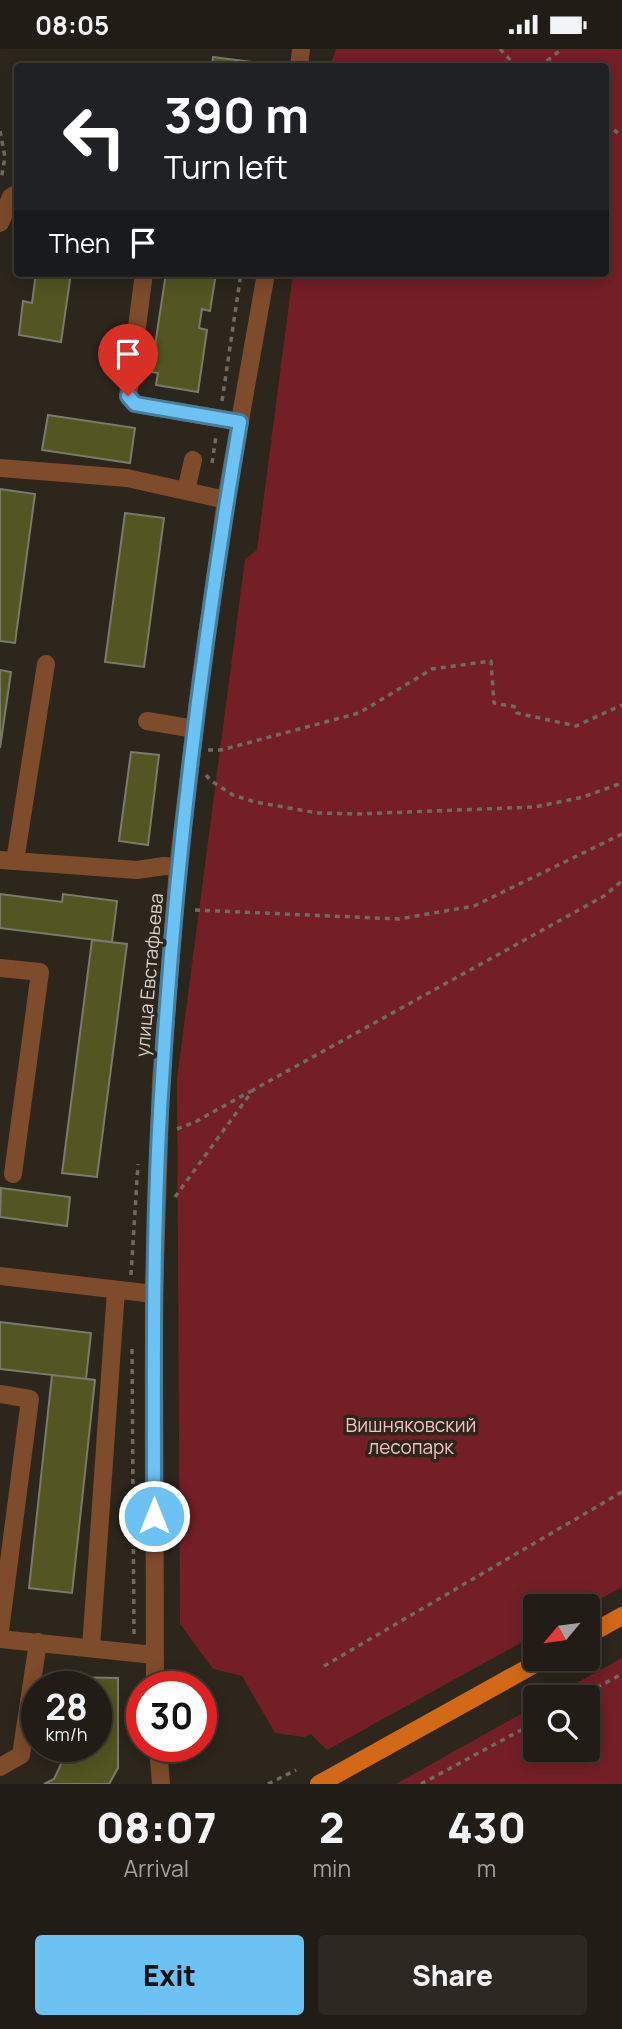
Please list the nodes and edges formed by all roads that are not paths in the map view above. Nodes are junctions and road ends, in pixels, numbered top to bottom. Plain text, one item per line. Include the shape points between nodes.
1 (14, 195) edge
2 (0, 223) edge
3 (143, 277) edge
4 (265, 277) edge
5 (240, 422) junction
6 (193, 460) dead end
7 (0, 468) edge
8 (186, 491) junction
9 (226, 499) junction
10 (46, 664) dead end
11 (148, 721) dead end
12 (195, 729) junction
13 (7, 861) edge
14 (178, 867) junction
15 (0, 968) edge
16 (13, 1174) dead end
17 (0, 1276) edge
18 (116, 1290) junction
19 (154, 1294) junction
20 (0, 1394) edge
21 (622, 1616) edge
22 (600, 1628) edge
23 (0, 1631) edge
24 (0, 1639) edge
25 (38, 1642) junction
26 (91, 1648) junction
27 (154, 1655) junction
28 (154, 1671) edge
29 (523, 1671) edge
30 (159, 1762) edge
31 (0, 1767) edge
32 (161, 1784) edge
33 (319, 1784) edge

1 - 2 street
3 - 5 street via 128,396 135,404
4 - 5 street, улица Евстафьева
5 - 9 street, улица Евстафьева
6 - 8 street
7 - 8 street via 127,478
8 - 9 street
9 - 12 street, улица Евстафьева
10 - 13 street
11 - 12 street
12 - 14 street, улица Евстафьева
13 - 14 street via 137,870
14 - 19 street, улица Евстафьева via 162,1081
15 - 16 street via 40,972
17 - 18 street
18 - 19 street
18 - 26 street
19 - 27 street, улица Евстафьева
20 - 23 street via 30,1399
21 - 22 main road
24 - 25 street
25 - 26 street
25 - 31 street via 21,1755
26 - 27 street
27 - 28 street, улица Евстафьева
29 - 33 main road
30 - 32 street

